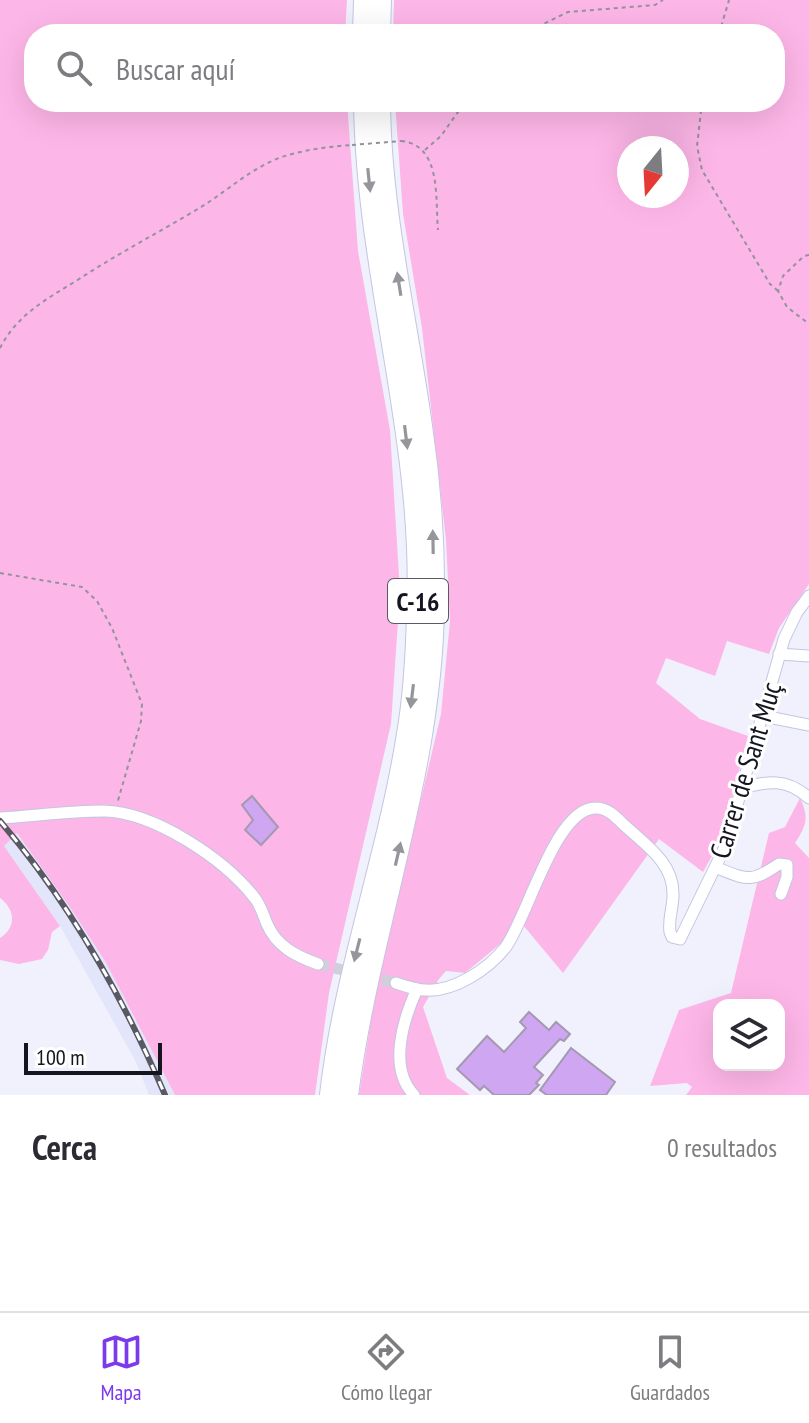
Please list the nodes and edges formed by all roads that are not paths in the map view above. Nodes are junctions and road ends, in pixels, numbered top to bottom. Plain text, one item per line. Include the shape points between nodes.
1 (364, 0) edge
2 (381, 0) edge
3 (363, 24) edge
4 (380, 24) edge
5 (365, 112) edge
6 (381, 112) edge
7 (809, 596) edge
8 (779, 654) junction
9 (809, 656) edge
10 (763, 716) junction
11 (809, 725) edge
12 (741, 788) junction
13 (809, 798) edge
14 (0, 818) edge
15 (717, 868) junction
16 (781, 894) dead end
17 (318, 964) tunnel mouth
18 (396, 983) tunnel mouth
19 (417, 989) junction
20 (330, 1095) edge
21 (348, 1095) edge
22 (414, 1095) edge

1 - 3 highway
2 - 4 highway
5 -> 20 highway, C-16 via 373,225 415,513 418,610 407,736 353,966
21 -> 6 highway, C-16 via 369,970 424,736 434,610 433,526 391,228
7 - 8 street, Carrer de Sant Muç
8 - 9 street
8 - 10 street, Carrer de Sant Muç
10 - 11 street
10 - 12 street, Carrer de Sant Muç
12 - 13 street via 777,781
12 - 15 street, Carrer de Sant Muç
14 - 17 street via 114,812 183,837 237,876 258,902 277,940 296,956
15 - 16 street via 751,879 787,865
15 - 19 street, Carrer de Sant Muç via 676,939 669,925 673,894 667,867 614,815 593,808 574,819 558,840 503,951 464,980 436,990
18 - 19 street
19 - 22 street via 400,1061 404,1082

